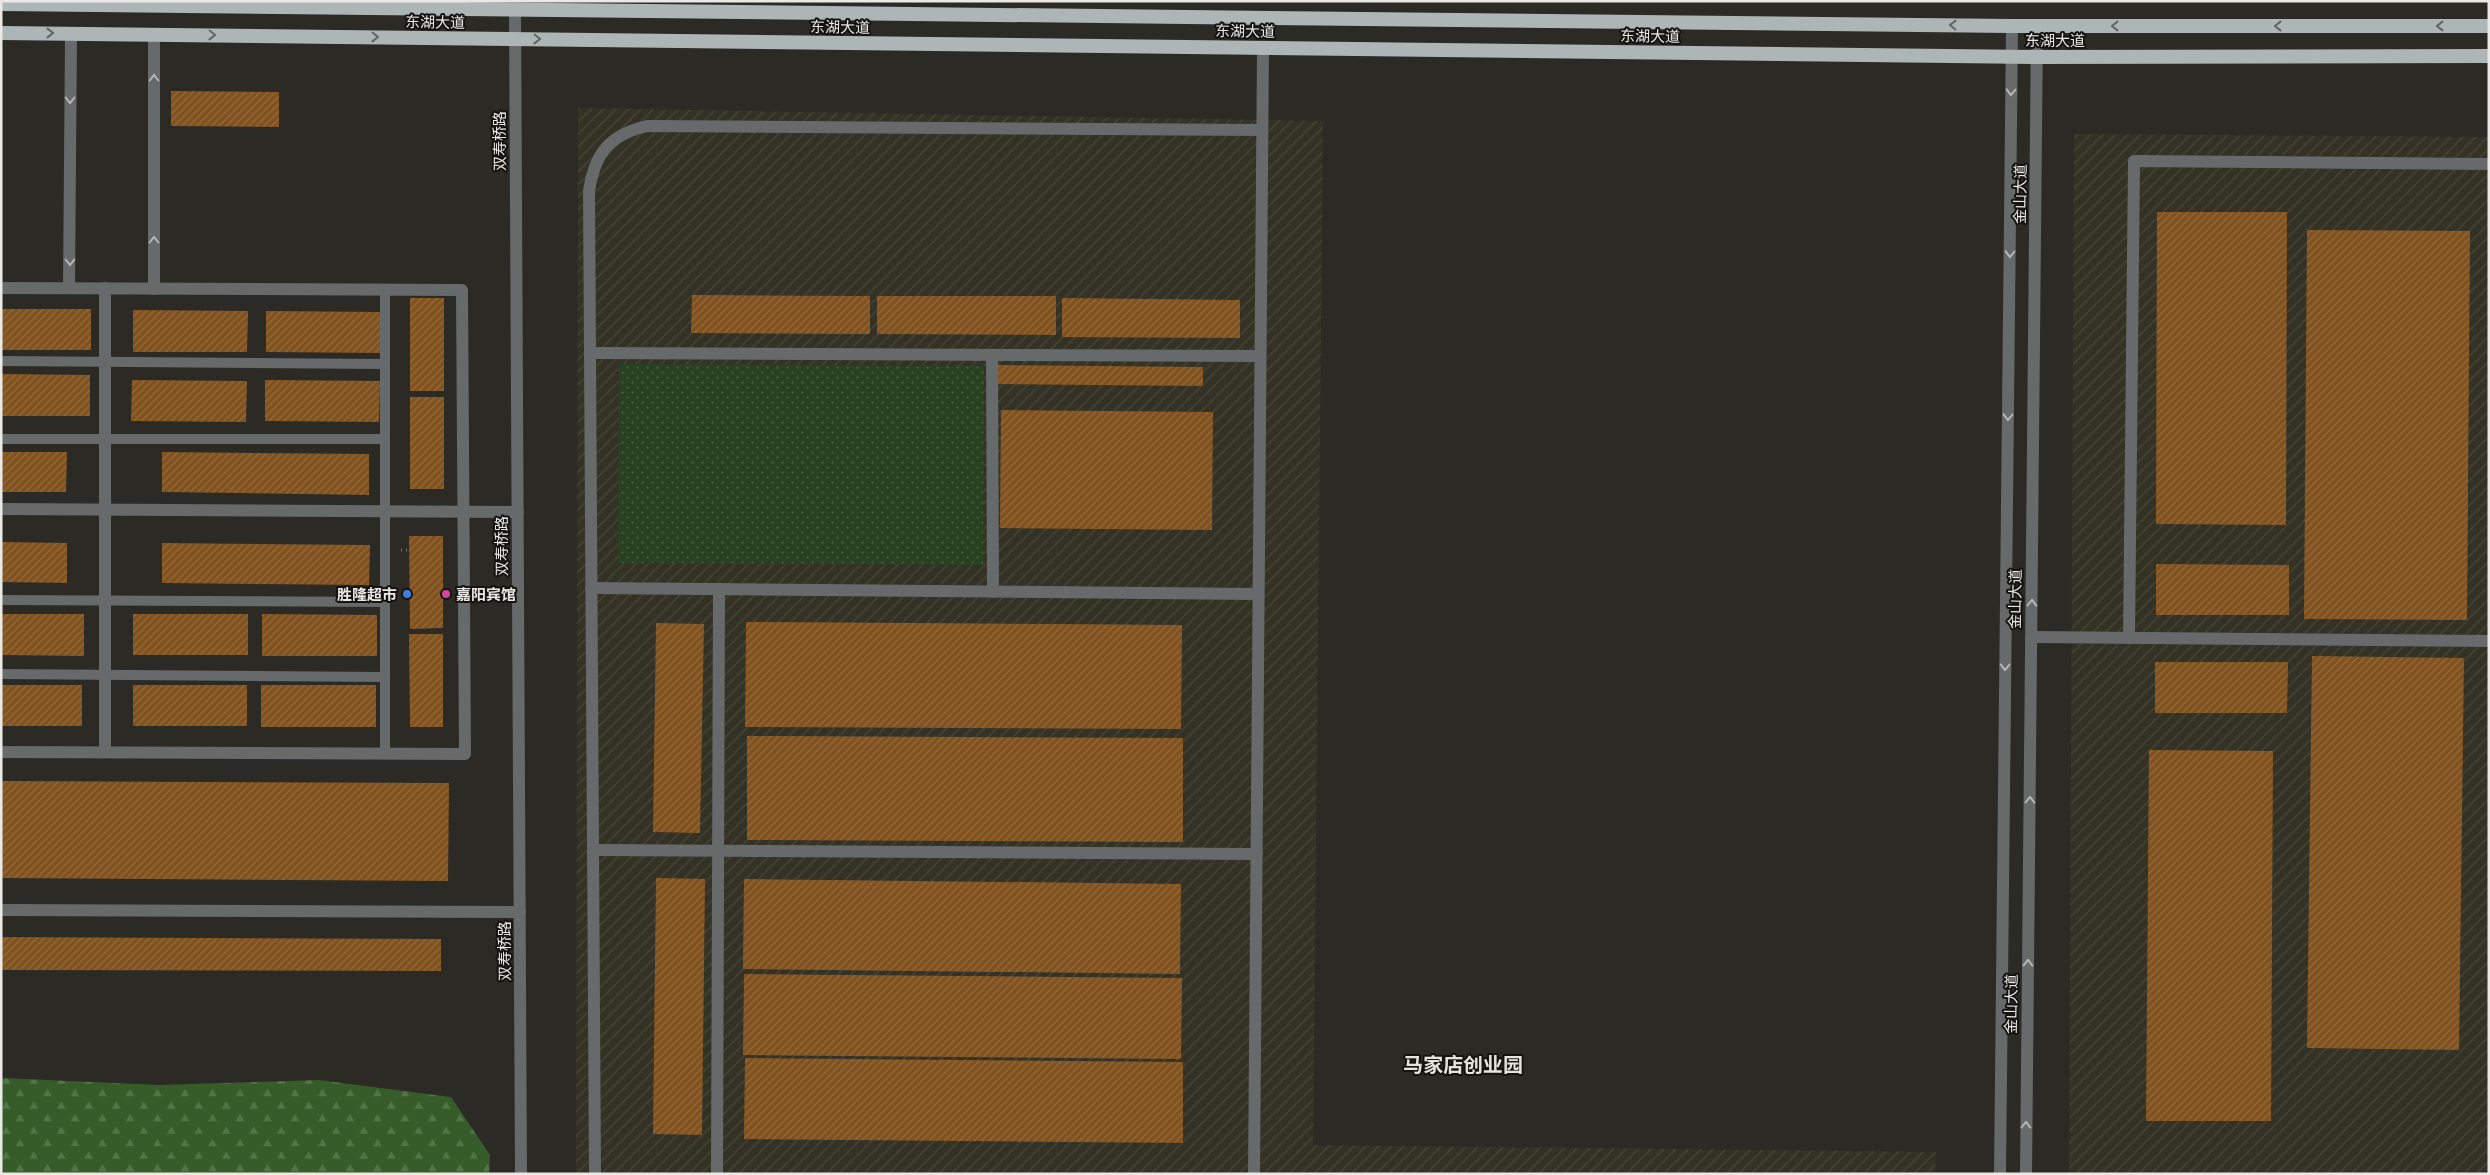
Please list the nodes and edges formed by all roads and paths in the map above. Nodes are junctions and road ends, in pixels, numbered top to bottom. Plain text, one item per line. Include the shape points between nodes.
1 (1, 4) edge
2 (435, 5) edge
3 (514, 9) junction
4 (2012, 26) junction
5 (2037, 26) junction
6 (2489, 26) edge
7 (1, 33) edge
8 (71, 34) junction
9 (154, 34) junction
10 (515, 39) junction
11 (1263, 48) junction
12 (2012, 56) junction
13 (2489, 56) edge
14 (2038, 57) junction
15 (1262, 130) junction
16 (2489, 164) edge
17 (1, 288) edge
18 (70, 288) junction
19 (106, 288) junction
20 (154, 289) junction
21 (385, 290) junction
22 (590, 353) junction
23 (992, 355) junction
24 (1260, 356) junction
25 (1, 361) edge
26 (106, 361) junction
27 (385, 364) junction
28 (1, 439) edge
29 (106, 439) junction
30 (385, 439) junction
31 (1, 509) edge
32 (106, 510) junction
33 (385, 511) junction
34 (463, 512) junction
35 (518, 512) junction
36 (591, 588) junction
37 (719, 589) junction
38 (993, 592) junction
39 (1258, 594) junction
40 (1, 600) edge
41 (106, 600) junction
42 (385, 602) junction
43 (2031, 637) junction
44 (2129, 638) junction
45 (2489, 641) edge
46 (1, 674) edge
47 (106, 674) junction
48 (385, 677) junction
49 (1, 752) edge
50 (106, 752) junction
51 (385, 753) junction
52 (593, 850) junction
53 (718, 851) junction
54 (1257, 854) junction
55 (1, 910) edge
56 (520, 912) junction
57 (521, 1174) edge
58 (595, 1174) edge
59 (717, 1174) edge
60 (1254, 1174) edge
61 (2000, 1174) edge
62 (2026, 1174) edge

1 - 2 highway, 东湖大道
2 - 3 highway, 东湖大道
4 -> 3 highway, 东湖大道
3 - 10 street, 双寿桥路
4 - 5 highway, 东湖大道
4 - 12 street, 金山大道
6 -> 5 highway, 东湖大道
5 - 14 street, 金山大道
7 -> 8 highway, 东湖大道
8 - 9 highway, 东湖大道
8 -> 18 street
9 -> 10 highway, 东湖大道
20 -> 9 street
10 -> 11 highway, 东湖大道
10 - 35 street, 双寿桥路
11 - 12 highway, 东湖大道
11 - 15 street
12 - 14 highway, 东湖大道
12 -> 61 street, 金山大道
13 - 14 highway, 东湖大道
43 -> 14 street, 金山大道
15 - 22 street via 647,126 626,131 606,146 592,170 589,191
15 - 24 street
16 - 44 street via 2134,161
17 - 18 street
18 - 19 street
19 - 20 street
19 - 26 street
20 - 21 street
21 - 27 lane
21 - 34 street via 462,290
22 - 23 street
22 - 36 street
23 - 24 street
23 - 38 street
24 - 39 street
25 - 26 lane
26 - 27 lane
26 - 29 street
27 - 30 lane
28 - 29 lane
29 - 30 lane
29 - 32 street
30 - 33 lane
31 - 32 street
32 - 33 street
32 - 41 street
33 - 34 street
33 - 42 lane
34 - 35 street
34 - 51 street via 465,754
35 - 56 street, 双寿桥路
36 - 37 street
36 - 52 street
37 - 38 street
37 - 53 street
38 - 39 street
39 - 54 street
40 - 41 lane
41 - 42 lane
41 - 47 street
42 - 48 lane
43 - 44 street
62 -> 43 street, 金山大道
44 - 45 street
46 - 47 lane
47 - 48 lane
47 - 50 street
48 - 51 lane
49 - 50 street
50 - 51 street
52 - 53 street
52 - 58 street
53 - 54 street
53 - 59 street
54 - 60 street
55 - 56 street
56 - 57 street, 双寿桥路

